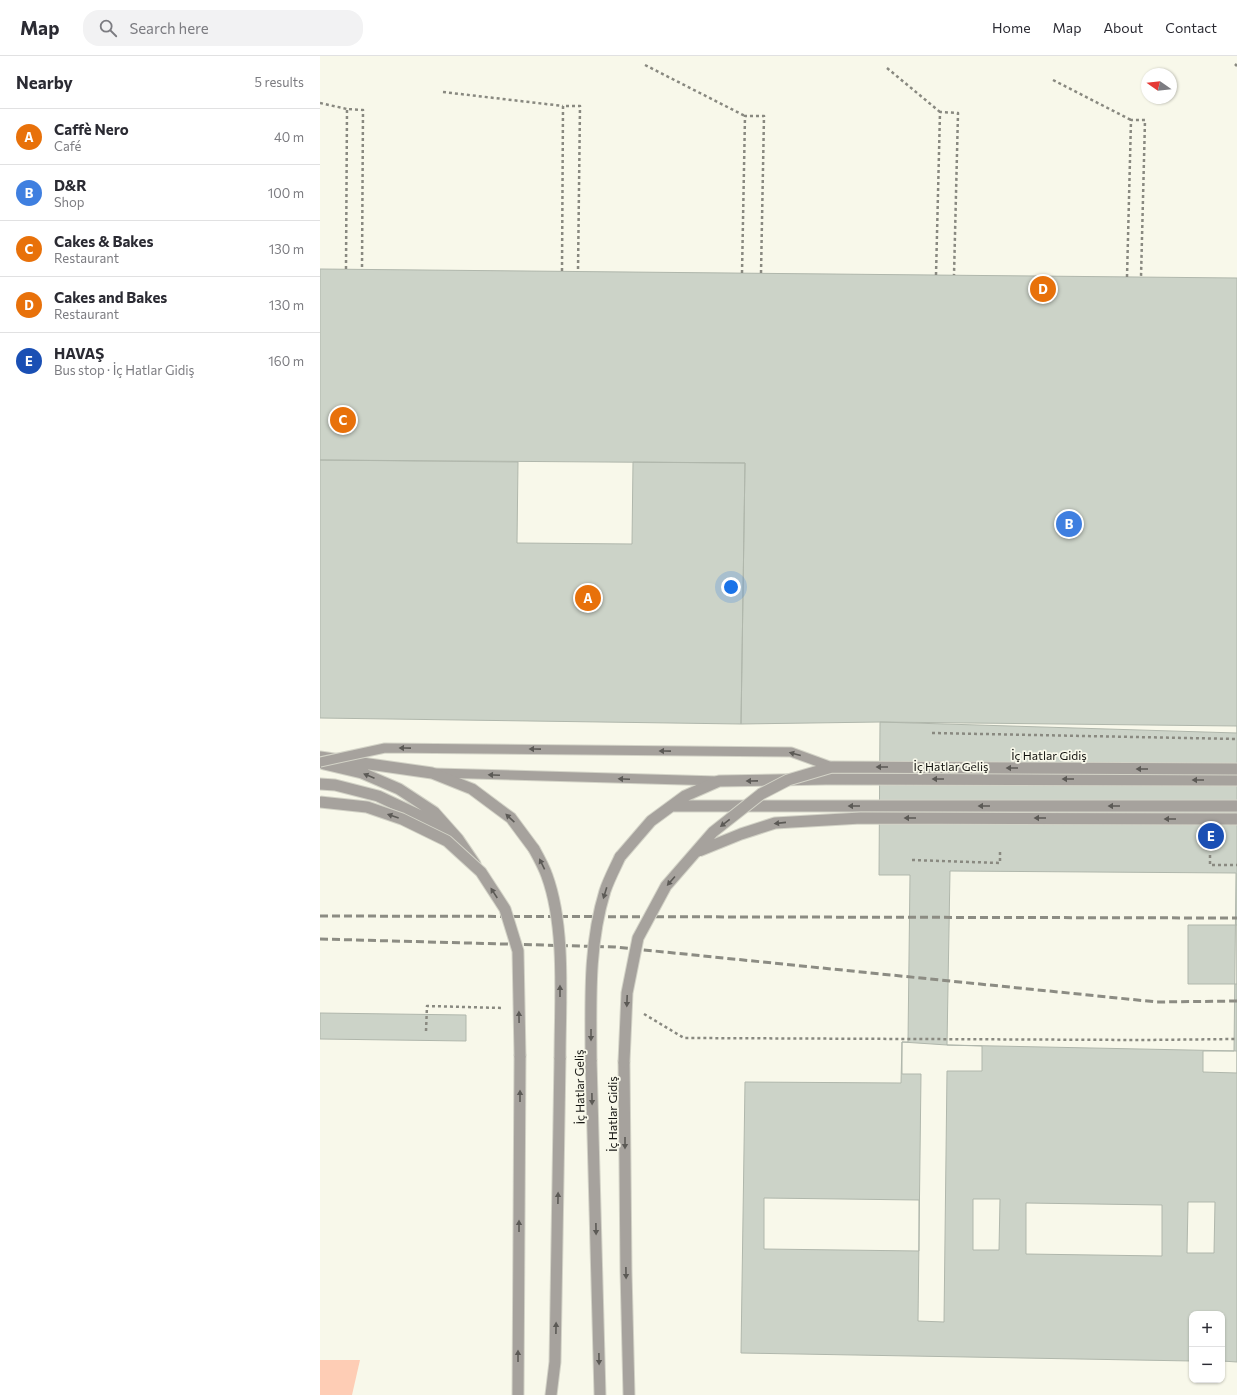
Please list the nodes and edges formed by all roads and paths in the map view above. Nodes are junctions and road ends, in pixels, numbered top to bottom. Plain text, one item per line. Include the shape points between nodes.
1 (645, 65) dead end
2 (887, 68) dead end
3 (1053, 80) dead end
4 (443, 92) dead end
5 (320, 103) edge
6 (563, 106) junction
7 (347, 109) junction
8 (940, 112) junction
9 (745, 116) junction
10 (1131, 120) junction
11 (346, 269) dead end
12 (362, 269) dead end
13 (562, 271) dead end
14 (578, 271) dead end
15 (742, 273) dead end
16 (761, 273) dead end
17 (936, 275) dead end
18 (954, 275) dead end
19 (1127, 277) dead end
20 (1141, 277) dead end
21 (932, 734) dead end
22 (1237, 739) edge
23 (320, 757) edge
24 (320, 763) edge
25 (832, 767) junction
26 (1237, 769) edge
27 (432, 773) junction
28 (1237, 780) edge
29 (719, 782) junction
30 (320, 784) edge
31 (320, 802) edge
32 (672, 806) junction
33 (1237, 806) edge
34 (1237, 819) edge
35 (1000, 849) dead end
36 (696, 852) junction
37 (1210, 854) dead end
38 (912, 860) dead end
39 (1237, 865) edge
40 (481, 872) junction
41 (507, 1009) dead end
42 (642, 1013) dead end
43 (426, 1031) dead end
44 (1237, 1039) edge
45 (518, 1395) edge
46 (551, 1395) edge
47 (600, 1395) edge
48 (629, 1395) edge

1 - 9 path
2 - 8 path
3 - 10 path
4 - 6 path
5 - 7 path
6 - 13 path
6 - 14 path via 580,106
7 - 11 path
7 - 12 path via 363,110
8 - 17 path
8 - 18 path via 958,113
9 - 15 path
9 - 16 path via 764,116
10 - 19 path
10 - 20 path via 1145,120
21 - 22 path
23 - 27 street
25 -> 24 lane, bridge via 791,752 393,748
40 -> 24 street, bridge via 458,839 434,812 398,789 362,774
26 -> 25 street, İç Hatlar Gidiş, bridge
25 -> 36 street, İç Hatlar Gidiş, bridge via 788,780 761,794 713,832
29 -> 27 lane
46 -> 27 street, bridge via 555,1362 560,1058 560,966 558,924 553,896 534,849 511,818 472,789
28 -> 29 street, İç Hatlar Geliş via 826,779
29 - 32 street, İç Hatlar Geliş via 685,796
30 - 40 street, bridge via 335,785 378,796 428,819
40 -> 31 street, bridge via 447,841 402,819 367,807
33 -> 32 street
32 -> 47 street, İç Hatlar Geliş, bridge via 651,821 620,857 605,890 595,930 590,977
34 -> 36 street, İç Hatlar Gidiş, bridge via 861,818 776,823
35 - 38 path via 1000,863
36 -> 48 street, İç Hatlar Gidiş, bridge via 666,886 638,938 627,992 624,1062
37 - 39 path via 1210,864
45 -> 40 street, bridge via 518,951 505,909
41 - 43 path via 427,1006
42 - 44 path via 684,1038

